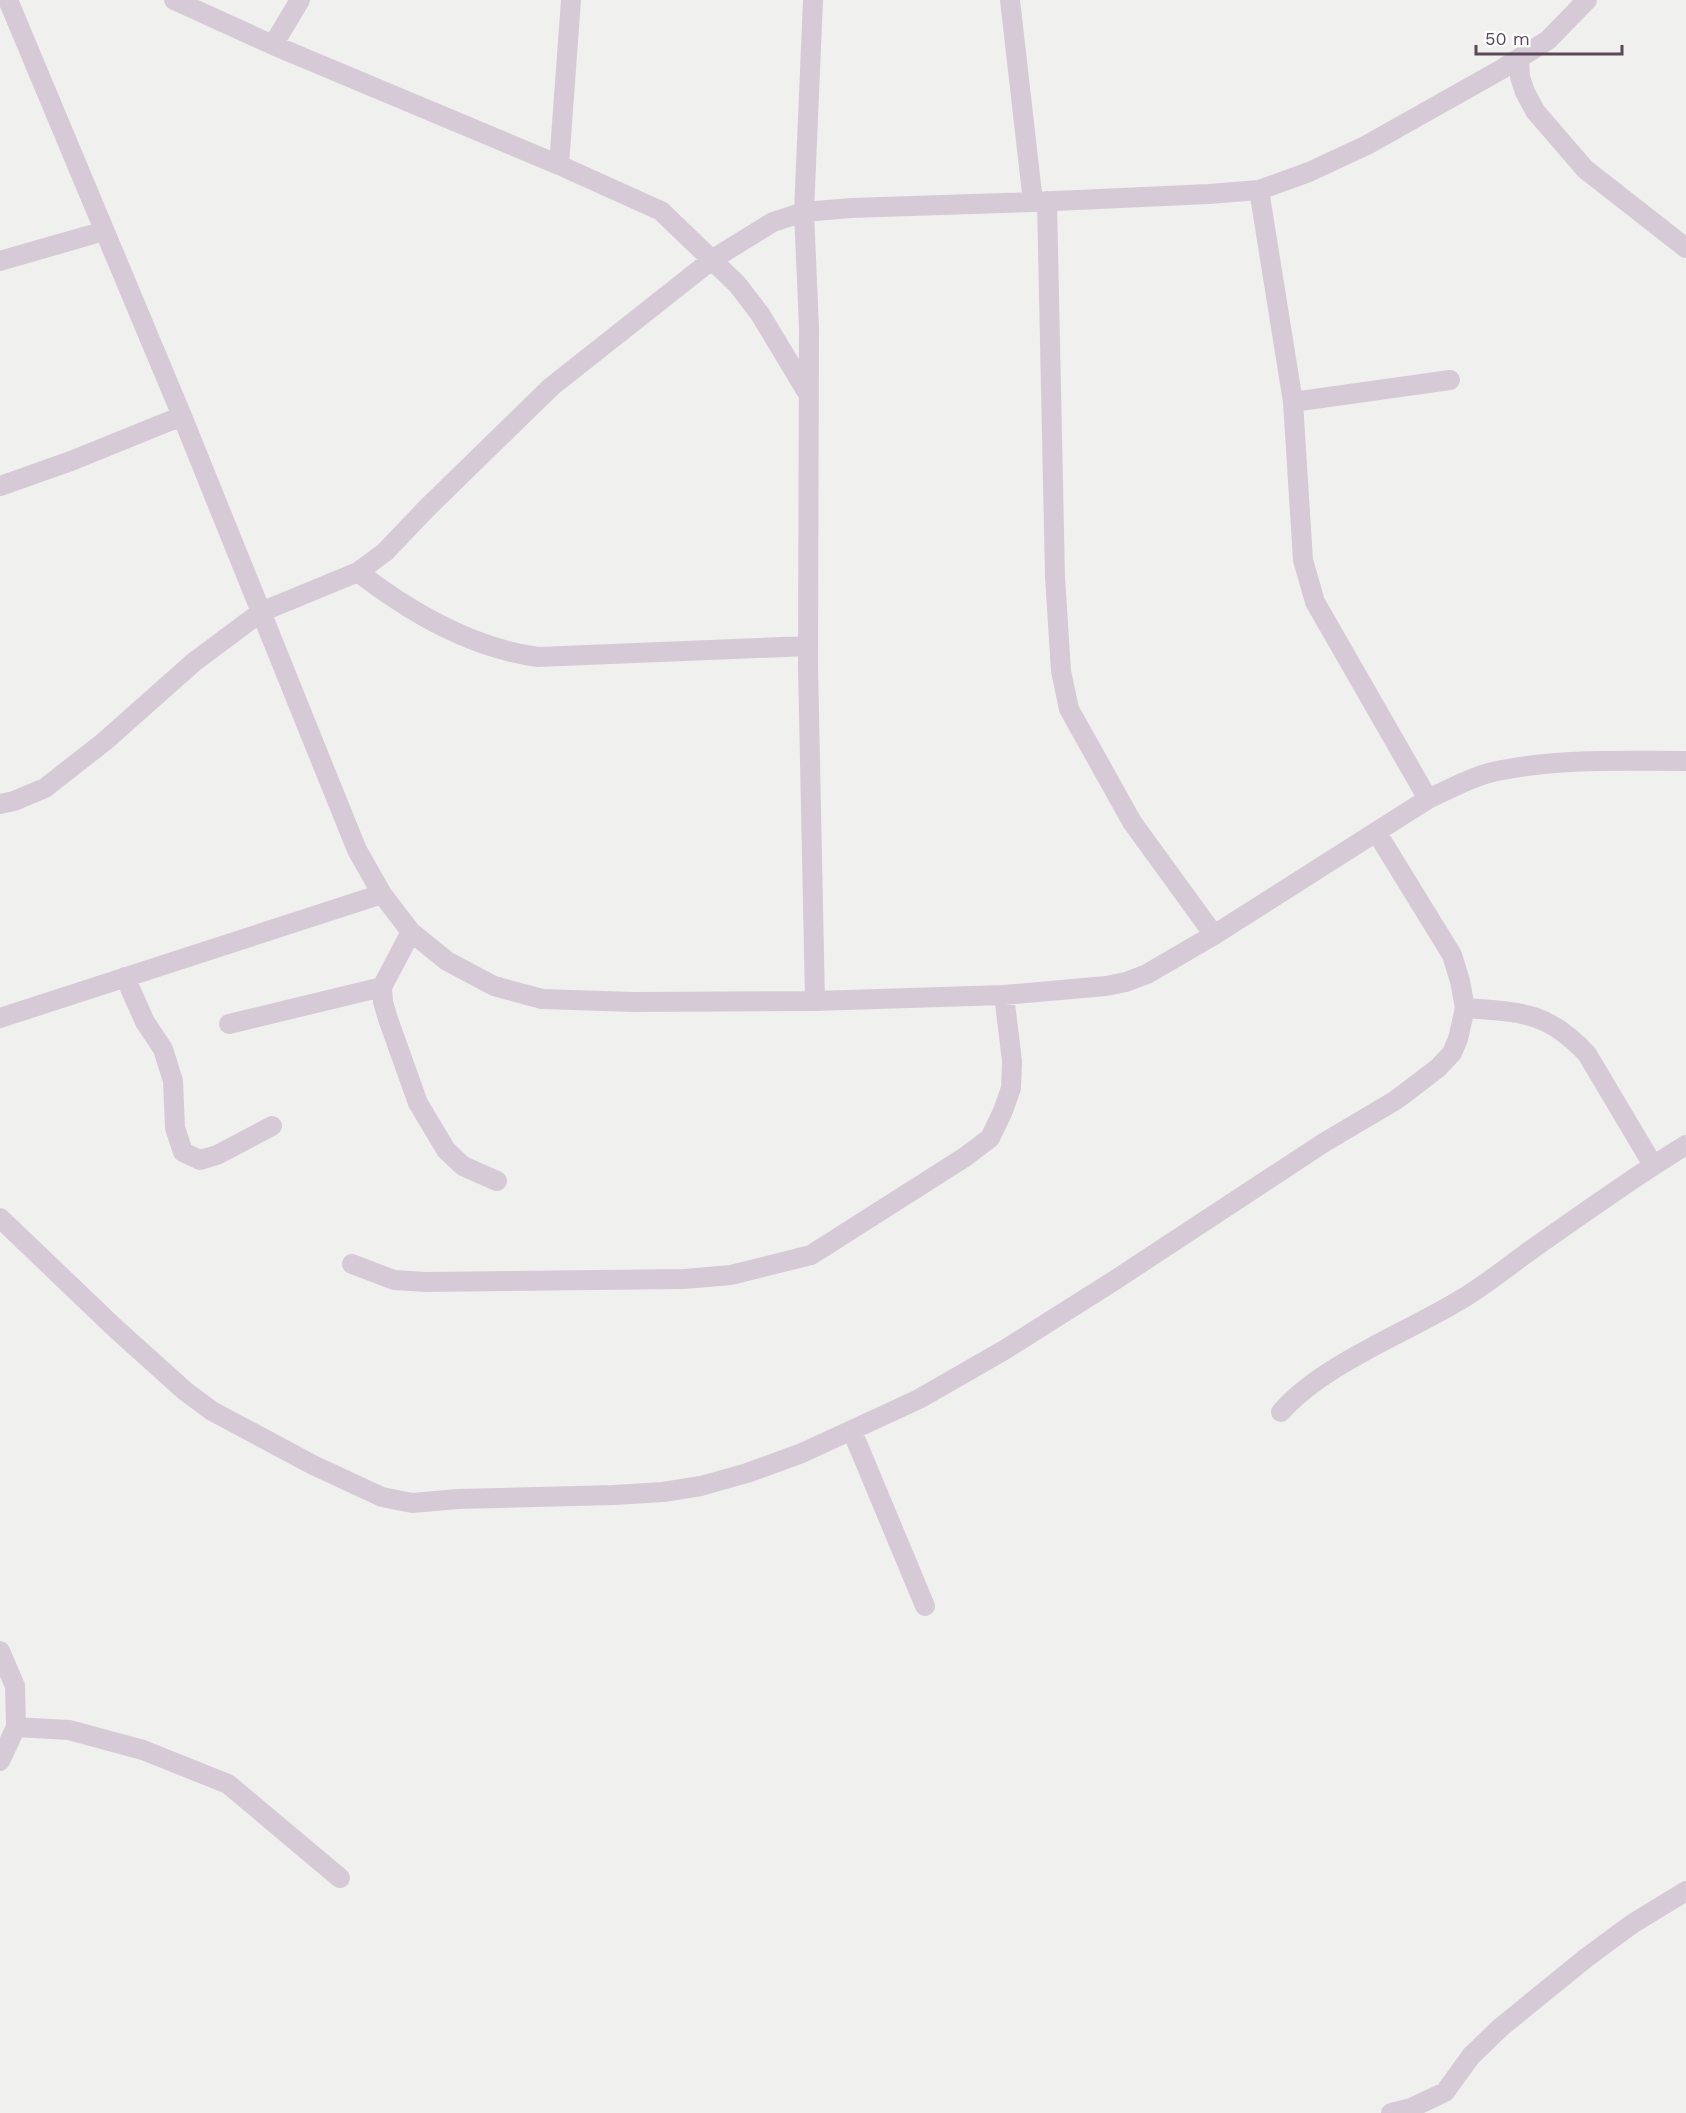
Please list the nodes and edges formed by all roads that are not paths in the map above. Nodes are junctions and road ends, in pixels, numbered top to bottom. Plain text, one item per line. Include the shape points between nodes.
1 (10, 0) edge
2 (174, 0) edge
3 (300, 0) edge
4 (571, 0) edge
5 (813, 0) edge
6 (1010, 0) edge
7 (1587, 0) edge
8 (273, 45) junction
9 (1520, 58) junction
10 (559, 165) junction
11 (1259, 190) junction
12 (1040, 201) junction
13 (804, 212) junction
14 (104, 231) junction
15 (1686, 248) edge
16 (713, 260) junction
17 (0, 261) edge
18 (1450, 380) dead end
19 (807, 393) junction
20 (1293, 402) junction
21 (182, 416) junction
22 (0, 486) edge
23 (358, 572) junction
24 (261, 612) junction
25 (808, 646) junction
26 (1686, 761) edge
27 (1428, 800) junction
28 (0, 804) edge
29 (1377, 833) junction
30 (382, 894) junction
31 (411, 932) junction
32 (1214, 935) junction
33 (125, 977) junction
34 (382, 987) junction
35 (1004, 995) junction
36 (815, 1001) junction
37 (1464, 1008) junction
38 (0, 1018) edge
39 (230, 1024) dead end
40 (272, 1126) dead end
41 (1686, 1145) edge
42 (1653, 1165) junction
43 (496, 1180) dead end
44 (0, 1218) edge
45 (352, 1264) dead end
46 (1281, 1412) dead end
47 (852, 1431) junction
48 (925, 1606) dead end
49 (0, 1651) edge
50 (16, 1727) junction
51 (0, 1761) edge
52 (340, 1878) dead end
53 (1686, 1891) edge
54 (1391, 2113) edge

1 - 14 street
2 - 8 street
3 - 8 street
4 - 10 street
5 - 13 street
6 - 12 street
7 - 9 street via 1548,40
8 - 10 street
9 - 11 street via 1367,145
9 - 15 street via 1525,92 1535,111 1585,169
10 - 16 street via 661,211
11 - 12 street
11 - 20 street
12 - 13 street
12 - 32 street via 1055,577 1061,670 1069,709 1132,822
13 - 16 street via 773,222
13 - 19 street
14 - 17 street
14 - 21 street
16 - 19 street via 760,314
16 - 23 street via 551,387 385,552
18 - 20 street
19 - 25 street
20 - 27 street via 1303,560 1315,602
21 - 22 street
21 - 24 street
23 - 24 street
23 - 25 street via 389,596 441,626 508,653 538,657
24 - 28 street via 194,662 45,788
24 - 30 street via 357,850
25 - 36 street
26 - 27 street via 1585,760 1527,766 1495,771
27 - 29 street
29 - 32 street
29 - 37 street via 1452,955
30 - 31 street
30 - 33 street
31 - 34 street
31 - 36 street via 447,961 494,986 542,999
32 - 35 street via 1126,982
33 - 38 street
33 - 40 street via 145,1022 163,1049 173,1081 175,1128 183,1152 201,1160
34 - 39 street
34 - 43 street via 388,1019 418,1103 431,1126 463,1166
35 - 36 street
35 - 45 street via 1012,1060 1011,1088 990,1138 811,1255 731,1275 641,1281 426,1282 394,1280
37 - 42 street via 1506,1011 1545,1020 1573,1040 1587,1054
37 - 47 street via 1452,1053 1396,1100 1006,1349 919,1399
41 - 42 street
42 - 46 street via 1465,1297 1340,1367
44 - 47 street via 115,1328 212,1412 382,1497 412,1503 663,1492 747,1473
47 - 48 street
49 - 50 street via 15,1686
50 - 51 street
50 - 52 street via 69,1730 143,1749 228,1784
53 - 54 street via 1632,1924 1500,2028 1471,2056 1445,2092

